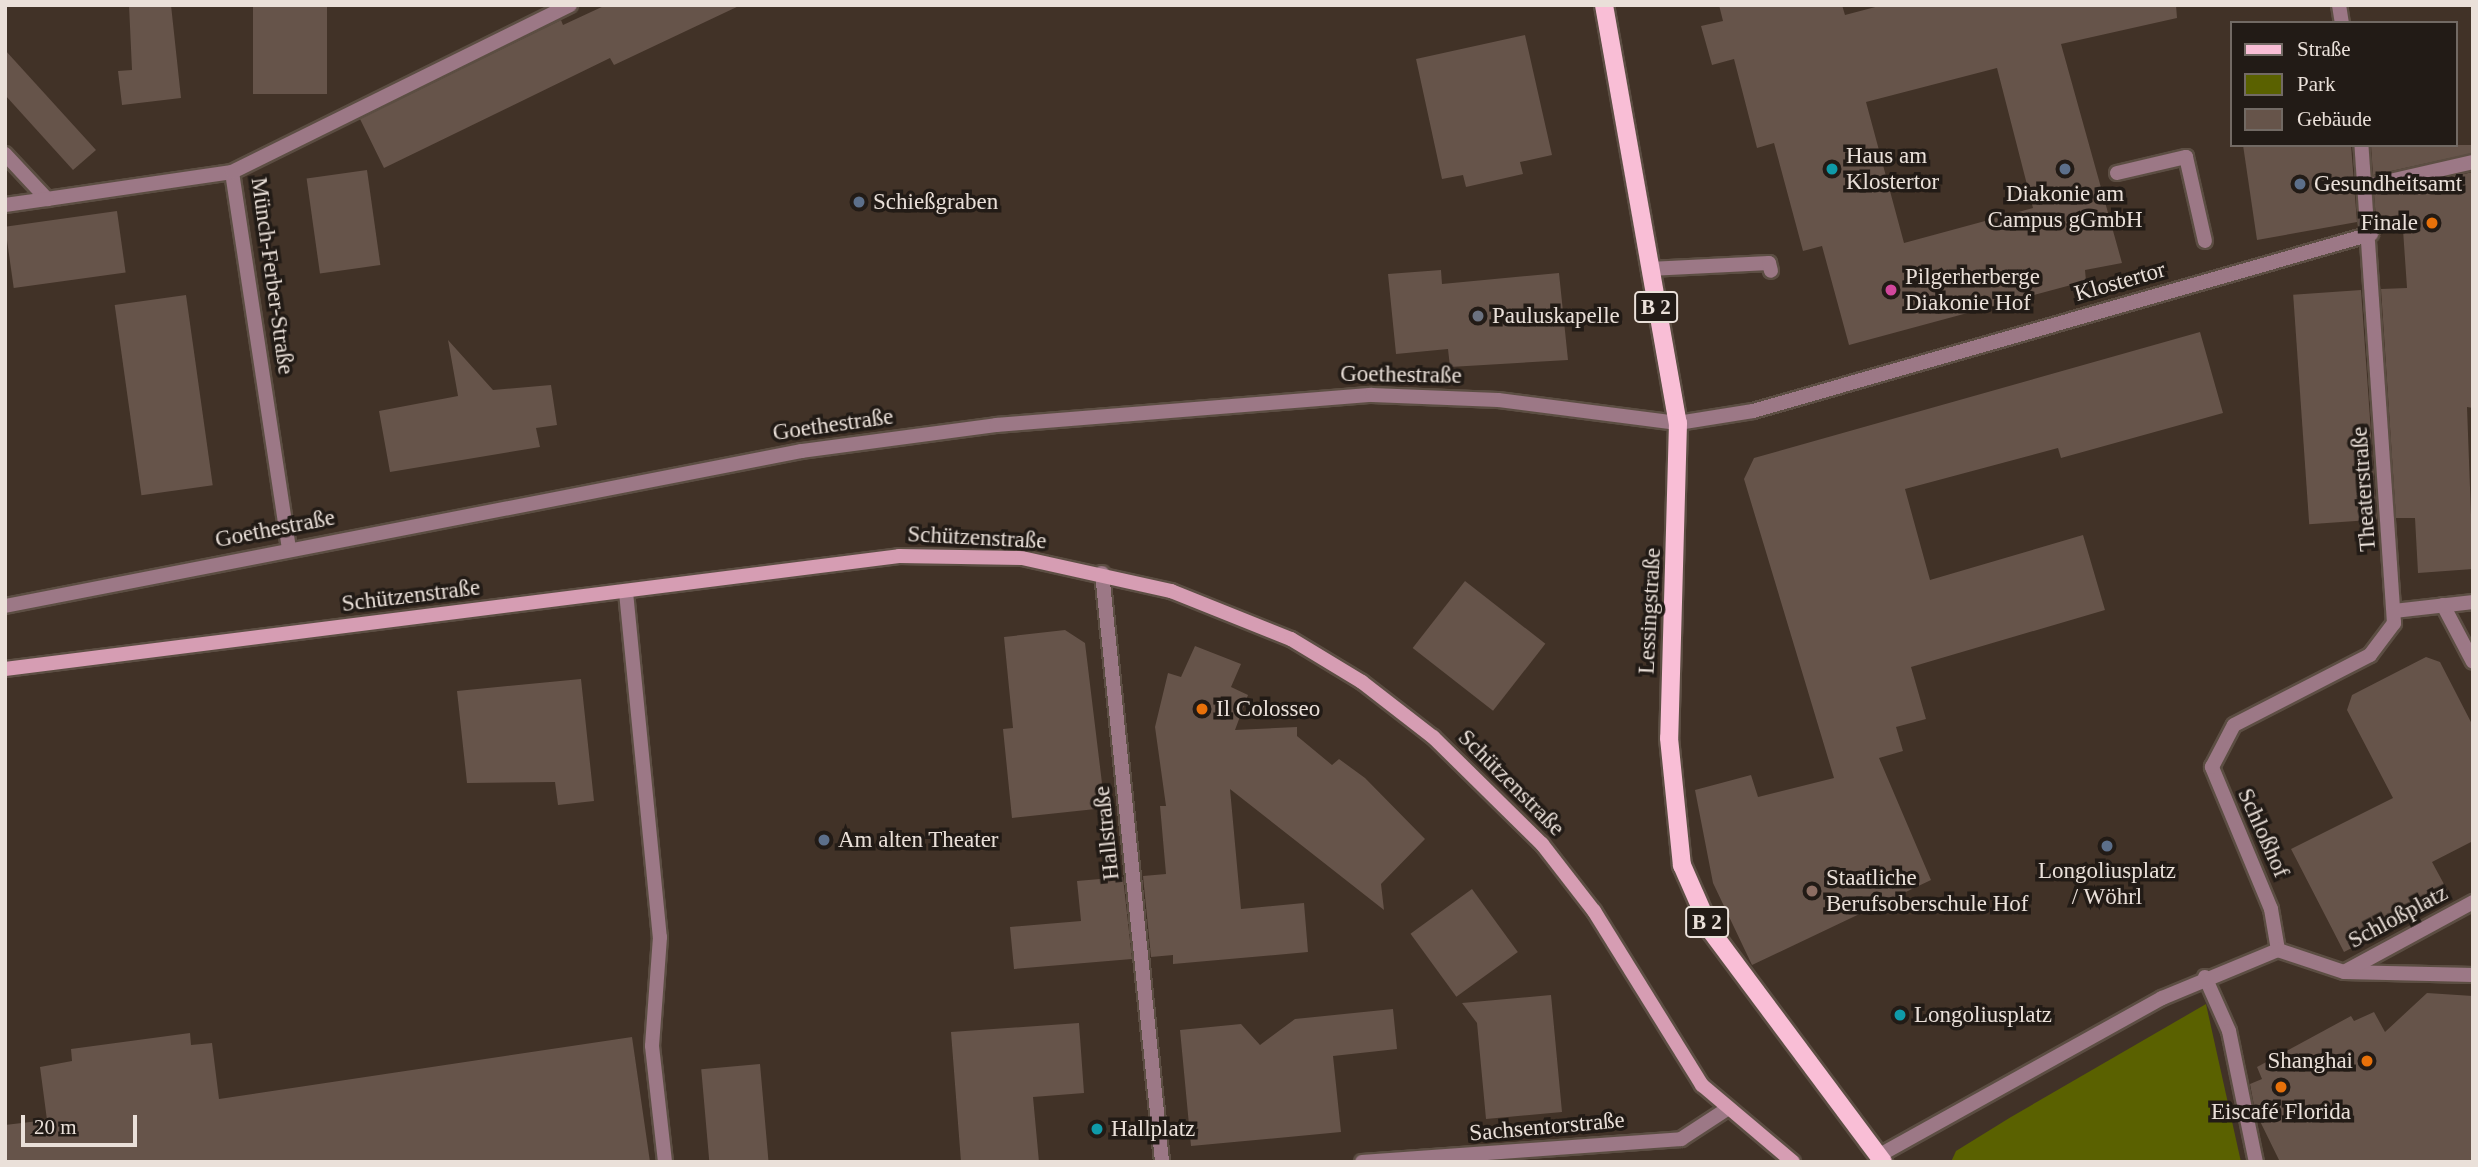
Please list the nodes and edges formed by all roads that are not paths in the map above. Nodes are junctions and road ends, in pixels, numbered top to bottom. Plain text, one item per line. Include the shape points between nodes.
1 (570, 5) edge
2 (1604, 5) edge
3 (2361, 147) edge
4 (5, 154) edge
5 (2473, 162) edge
6 (232, 172) junction
7 (2116, 173) dead end
8 (2368, 186) junction
9 (47, 199) junction
10 (5, 205) edge
11 (2371, 234) junction
12 (2205, 241) dead end
13 (1649, 269) junction
14 (1771, 271) dead end
15 (1678, 424) junction
16 (289, 549) junction
17 (1102, 573) junction
18 (626, 592) junction
19 (2473, 602) edge
20 (2443, 605) junction
21 (5, 606) edge
22 (2394, 611) junction
23 (2473, 662) edge
24 (5, 669) edge
25 (2224, 736) joint
26 (2473, 902) edge
27 (2278, 950) junction
28 (2344, 972) junction
29 (2473, 975) edge
30 (2205, 977) junction
31 (1727, 1109) junction
32 (1880, 1159) edge
33 (1451, 1160) edge
34 (665, 1162) edge
35 (1162, 1162) edge
36 (1363, 1162) edge
37 (1793, 1162) edge
38 (2256, 1162) edge

1 - 6 street, Münch-Ferber-Straße
2 - 13 main road, Lessingstraße / B 2
3 - 8 street, Theaterstraße
4 - 9 street
5 - 8 street
6 - 9 street
6 - 16 street, Münch-Ferber-Straße
7 - 12 street via 2186,158
8 - 11 street, Theaterstraße
9 - 10 street
11 - 15 street, Klostertor via 1753,411
11 - 22 street, Theaterstraße
13 - 14 street via 1769,263
13 - 15 main road, Lessingstraße / B 2
15 - 16 street, Goethestraße via 1498,400 1371,395 1257,399 802,451
15 - 32 main road, Lessingstraße / B 2 via 1669,738 1682,865 1710,931
16 - 21 street, Goethestraße
17 - 18 street, Schützenstraße via 1022,558 899,556
17 - 31 street, Schützenstraße via 1171,590 1291,639 1362,682 1433,737 1542,844 1594,911 1684,1061
17 - 35 street, Hallstraße
18 - 24 street, Schützenstraße
18 - 34 street via 660,937 652,1046
19 - 20 street
20 - 22 street
20 - 23 street
22 - 25 street, Theaterstraße via 2392,630 2370,655 2250,715
25 - 27 street, Schloßhof via 2213,777 2271,909
26 - 28 street, Schloßplatz
27 - 28 street, Schloßplatz
27 - 30 street
28 - 29 street, Schloßplatz
30 - 32 street
30 - 38 street via 2229,1031
31 - 33 street, Sachsentorstraße via 1681,1139
31 - 37 street, Schützenstraße
33 - 36 street, Sachsentorstraße

